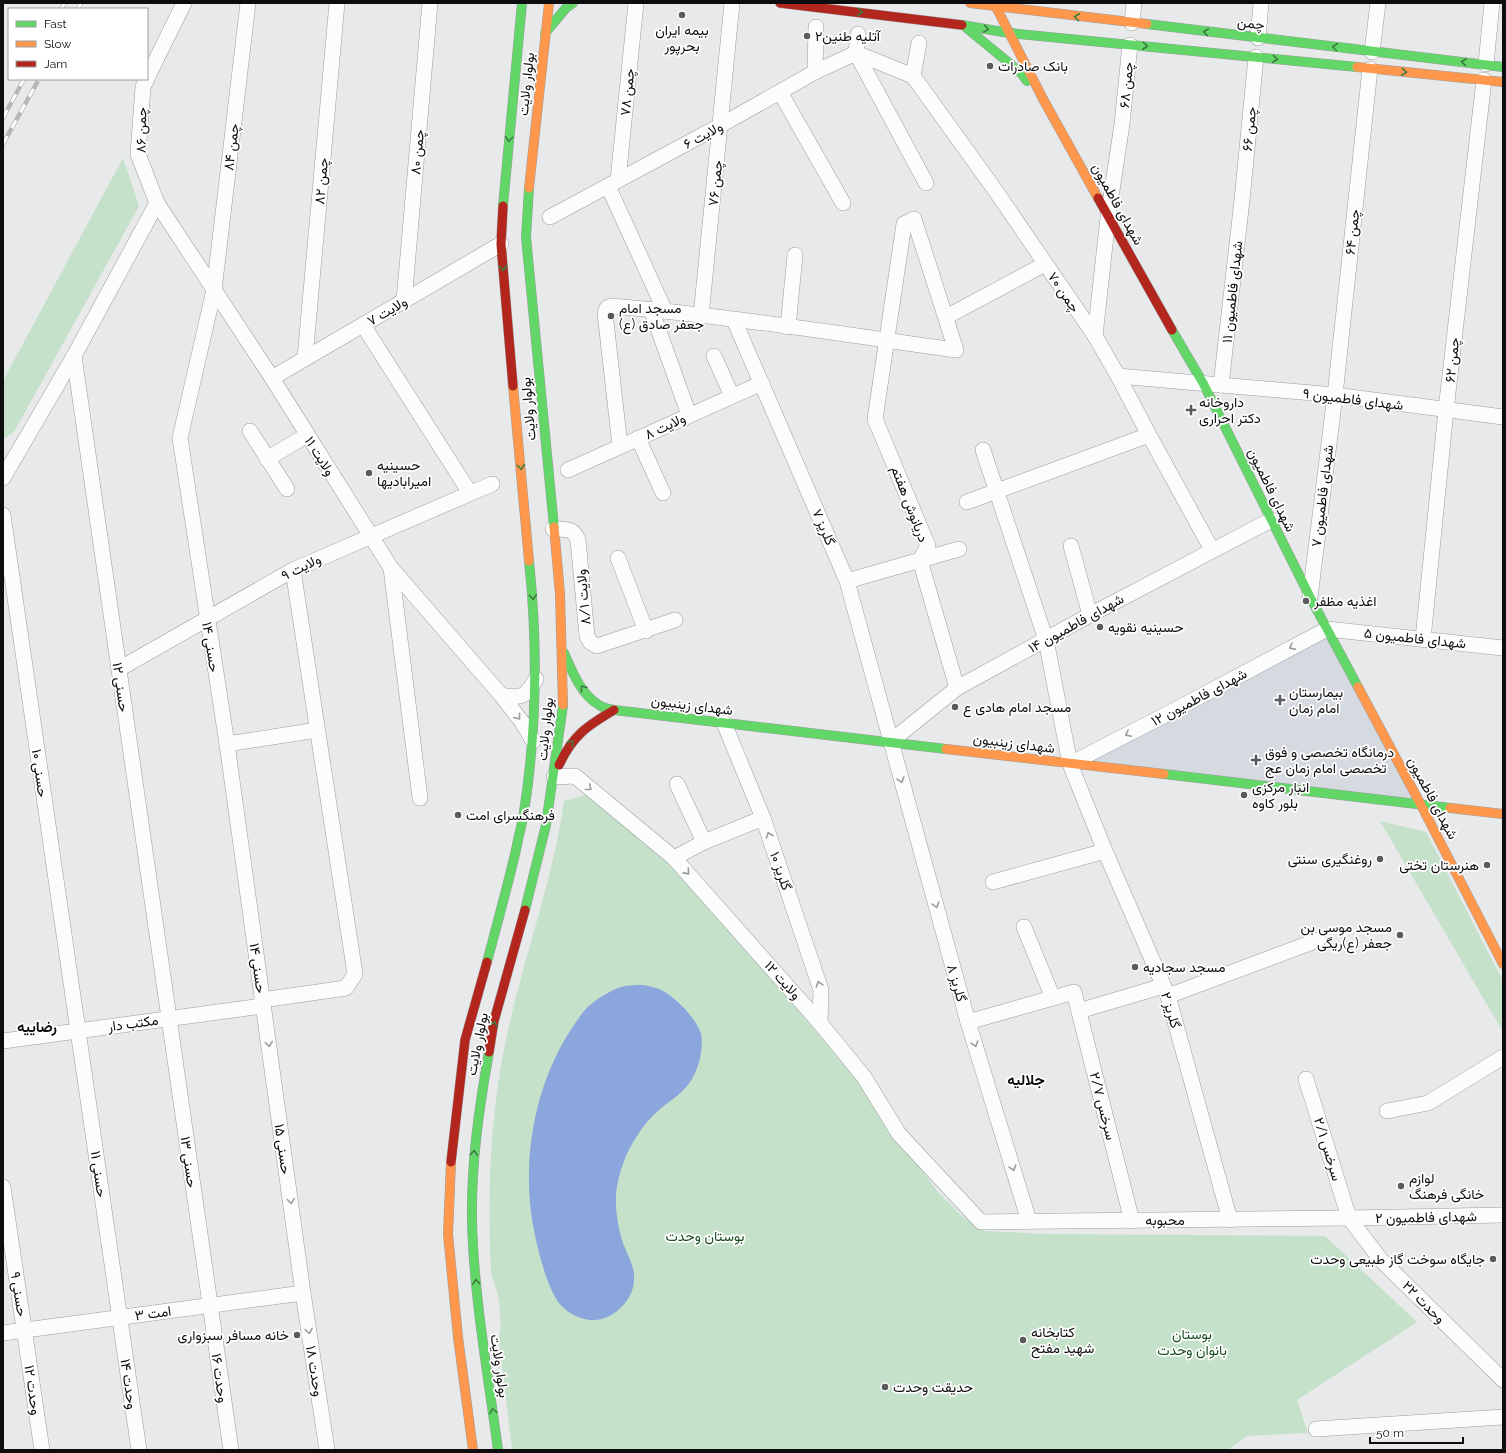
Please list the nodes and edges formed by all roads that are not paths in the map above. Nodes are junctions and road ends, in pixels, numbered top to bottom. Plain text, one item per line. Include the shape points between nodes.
1 (184, 3) edge
2 (248, 3) edge
3 (337, 3) edge
4 (430, 3) edge
5 (511, 3) edge
6 (522, 3) edge
7 (549, 3) edge
8 (573, 3) edge
9 (636, 3) edge
10 (732, 3) edge
11 (780, 3) edge
12 (970, 3) edge
13 (1134, 3) edge
14 (1261, 3) edge
15 (1378, 3) edge
16 (1492, 3) edge
17 (994, 5) edge
18 (521, 16) junction
19 (963, 25) junction
20 (816, 27) dead end
21 (545, 33) junction
22 (1009, 33) junction
23 (858, 34) dead end
24 (1131, 34) junction
25 (919, 43) dead end
26 (1257, 48) junction
27 (1372, 52) junction
28 (856, 53) junction
29 (1486, 64) junction
30 (1503, 67) edge
31 (1370, 69) junction
32 (815, 72) junction
33 (913, 76) junction
34 (148, 77) edge
35 (146, 80) edge
36 (1484, 80) junction
37 (1503, 82) edge
38 (780, 92) junction
39 (1044, 99) junction
40 (720, 126) junction
41 (613, 183) junction
42 (926, 183) dead end
43 (1242, 200) joint
44 (157, 203) junction
45 (843, 203) dead end
46 (550, 217) dead end
47 (1108, 217) junction
48 (501, 244) junction
49 (795, 255) dead end
50 (1046, 264) junction
51 (214, 290) junction
52 (404, 301) junction
53 (658, 310) junction
54 (702, 316) junction
55 (946, 317) junction
56 (734, 320) junction
57 (363, 325) junction
58 (788, 327) junction
59 (1095, 336) junction
60 (886, 340) junction
61 (74, 356) junction
62 (714, 356) dead end
63 (305, 358) junction
64 (1118, 376) junction
65 (272, 378) junction
66 (1203, 383) junction
67 (762, 384) junction
68 (1221, 385) junction
69 (1335, 395) junction
70 (732, 396) junction
71 (1446, 410) junction
72 (689, 415) junction
73 (1503, 417) edge
74 (250, 431) dead end
75 (307, 435) junction
76 (1149, 435) junction
77 (638, 438) junction
78 (620, 446) junction
79 (983, 450) dead end
80 (267, 459) junction
81 (568, 470) dead end
82 (3, 478) edge
83 (492, 484) dead end
84 (287, 490) dead end
85 (996, 491) junction
86 (470, 493) junction
87 (663, 493) dead end
88 (967, 502) dead end
89 (3, 515) edge
90 (1271, 520) junction
91 (554, 529) junction
92 (370, 536) junction
93 (1071, 546) dead end
94 (959, 549) dead end
95 (1212, 550) junction
96 (618, 558) dead end
97 (920, 560) junction
98 (391, 568) junction
99 (292, 570) junction
100 (847, 581) junction
101 (1310, 598) junction
102 (1090, 615) junction
103 (207, 619) junction
104 (675, 620) dead end
105 (1326, 629) junction
106 (646, 631) junction
107 (1423, 639) junction
108 (1046, 640) junction
109 (561, 647) junction
110 (1503, 648) edge
111 (119, 670) junction
112 (536, 679) junction
113 (957, 688) junction
114 (501, 695) junction
115 (614, 710) junction
116 (724, 723) junction
117 (317, 730) junction
118 (533, 741) junction
119 (890, 742) junction
120 (227, 744) junction
121 (1070, 764) junction
122 (554, 777) junction
123 (676, 784) dead end
124 (420, 798) dead end
125 (1421, 805) junction
126 (1503, 814) edge
127 (763, 818) junction
128 (704, 842) junction
129 (1105, 851) junction
130 (674, 858) junction
131 (993, 882) dead end
132 (1024, 927) dead end
133 (1318, 940) dead end
134 (1503, 964) edge
135 (1166, 991) junction
136 (1053, 998) junction
137 (263, 1003) junction
138 (1079, 1011) junction
139 (169, 1018) junction
140 (968, 1022) junction
141 (820, 1023) junction
142 (78, 1031) junction
143 (3, 1041) edge
144 (1503, 1057) edge
145 (1306, 1080) dead end
146 (1388, 1111) dead end
147 (3, 1187) edge
148 (1503, 1215) edge
149 (1350, 1218) junction
150 (1132, 1220) junction
151 (1230, 1220) junction
152 (1029, 1221) junction
153 (981, 1222) joint
154 (304, 1292) junction
155 (210, 1305) junction
156 (120, 1317) junction
157 (24, 1330) junction
158 (3, 1333) edge
159 (1503, 1380) edge
160 (1503, 1417) edge
161 (1316, 1429) dead end
162 (42, 1450) edge
163 (139, 1450) edge
164 (231, 1450) edge
165 (327, 1450) edge
166 (473, 1450) edge
167 (498, 1450) edge

1 - 34 street, چمن ۸۶
2 - 51 street, چمن ۸۴
3 - 63 street, چمن ۸۲
4 - 52 street, چمن ۸۰
5 - 18 main road
6 - 18 main road, بولوار ولایت
7 - 21 main road, بولوار ولایت
8 - 21 main road
9 - 41 street, چمن ۷۸
10 - 40 street, چمن ۷۶
11 -> 19 main road, چمن
12 - 17 main road, چمن
13 - 24 street, چمن ۶۸
14 - 26 street, چمن ۶۶
15 - 27 street
16 - 29 street
17 - 22 main road, شهدای فاطمیون
24 -> 17 main road, چمن
18 -> 48 main road, بولوار ولایت
19 -> 22 main road, چمن
19 - 39 main road via 1021,73
20 - 32 street
21 - 91 main road, بولوار ولایت via 526,237
22 - 24 main road, چمن
22 - 39 main road, شهدای فاطمیون
23 - 28 street
26 -> 24 main road, چمن
24 -> 26 main road, چمن
24 - 47 street, چمن ۶۸ via 1122,124
25 - 33 street
27 -> 26 main road, چمن
26 -> 31 main road, چمن
26 - 43 street, چمن ۶۶
29 -> 27 main road, چمن
27 - 31 main road
28 - 32 street, ولایت ۶
28 - 33 street
28 - 42 street
29 - 30 main road, چمن
29 - 36 main road
31 -> 36 main road, چمن
31 - 69 street, چمن ۶۴
32 - 38 street, ولایت ۶
33 - 50 street, چمن ۷۰
35 - 44 street, چمن ۸۶ via 143,87 138,154
36 - 37 main road, چمن
36 - 71 street, چمن ۶۲
38 - 40 street, ولایت ۶
38 - 45 street
39 - 47 main road, شهدای فاطمیون
40 - 41 street, ولایت ۶
40 - 54 street, چمن ۷۶
41 - 46 street, ولایت ۶
41 - 53 street
43 - 68 street, شهدای فاطمیون ۱۱
44 - 51 street, ولایت ۱۱
44 - 61 street
47 - 59 street, چمن ۶۸
47 - 66 main road, شهدای فاطمیون
48 - 52 street, ولایت ۷
48 -> 112 main road, بولوار ولایت via 534,597
49 - 58 street
50 - 55 street
50 - 59 street, چمن ۷۰
51 - 65 street, ولایت ۱۱
51 - 103 street, حسنی ۱۴ via 180,438
52 - 57 street, ولایت ۷
53 - 54 street
53 - 72 street
53 - 78 street via 612,306 607,308 605,313
54 - 56 street
55 - 60 street via 956,350
55 - 60 street via 914,219 904,224
56 - 58 street
56 - 67 street, گلریز ۷
57 - 63 street, ولایت ۷
57 - 86 street
58 - 60 street
59 - 64 street, چمن ۷۰
60 - 97 street, دریانوش هفتم via 876,419 928,546
61 - 82 street
61 - 111 street, حسنی ۱۲
62 - 70 street
63 - 65 street, ولایت ۷
64 - 66 street, شهدای فاطمیون ۹
64 - 76 street, چمن ۷۰
65 - 75 street, ولایت ۱۱
66 - 68 street, شهدای فاطمیون ۹
66 - 90 main road, شهدای فاطمیون
67 - 70 street, ولایت ۸
67 - 100 street, گلریز ۷
68 - 69 street, شهدای فاطمیون ۹
69 - 71 street, شهدای فاطمیون ۹
69 - 101 street, شهدای فاطمیون ۷
70 - 72 street, ولایت ۸
71 - 73 street, شهدای فاطمیون ۹
71 - 107 street, چمن ۶۲
72 - 77 street, ولایت ۸
74 - 80 street
75 - 80 street
75 - 92 street, ولایت ۱۱
76 - 85 street
76 - 95 street, چمن ۷۰
77 - 78 street, ولایت ۸
77 - 87 street
78 - 81 street, ولایت ۸
79 - 85 street, گلریز ۲
80 - 84 street
83 - 86 street, ولایت ۹
85 - 88 street
85 - 108 street, گلریز ۲
86 - 92 street, ولایت ۹
89 - 142 street, حسنی ۱۰
90 - 95 street, شهدای فاطمیون ۱۴
90 - 101 main road, شهدای فاطمیون
91 - 106 street, ولایت ۸/۱ via 570,530 575,533 578,540 587,636 590,642 597,646
91 - 109 main road, بولوار ولایت via 560,594
92 - 98 street, ولایت ۱۱
92 - 99 street, ولایت ۹
93 - 102 street
94 - 97 street
95 - 102 street, شهدای فاطمیون ۱۴
96 - 106 street
97 - 100 street
97 - 113 street, دریانوش هفتم
98 - 114 street, ولایت ۱۱
98 - 124 street
99 - 103 street, ولایت ۹
99 - 117 street, مکتب دار
100 - 119 street, گلریز ۷
101 - 105 main road, شهدای فاطمیون
102 - 108 street, شهدای فاطمیون ۱۴
103 - 111 street, ولایت ۹
103 - 120 street, حسنی ۱۴
104 - 106 street, ولایت ۸/۱
105 - 107 street, شهدای فاطمیون ۵
105 -> 121 street, شهدای فاطمیون ۱۲
105 - 125 main road, شهدای فاطمیون
107 - 110 street, شهدای فاطمیون ۵
108 - 113 street, شهدای فاطمیون ۱۴
108 - 121 street, گلریز ۲
115 -> 109 main road, شهدای زینبیون via 596,704 584,690 571,670
109 - 122 main road, بولوار ولایت via 563,708
111 - 139 street, حسنی ۱۲
112 - 114 street via 529,692 520,697
112 - 118 main road, بولوار ولایت
113 - 119 street, شهدای فاطمیون ۱۴
114 -> 118 street, ولایت ۱۱
115 - 116 main road, شهدای زینبیون
122 -> 115 main road via 566,748 581,731
116 - 119 main road, شهدای زینبیون
116 - 127 street, گلریز ۱۰
117 - 120 street
117 - 137 street, مکتب دار via 355,974 346,988
118 - 166 main road, بولوار ولایت via 524,813 508,884 465,1040 451,1165 448,1234
119 - 121 main road, شهدای زینبیون
119 -> 140 street, گلریز ۸
120 - 137 street, حسنی ۱۴
121 - 125 main road, شهدای زینبیون
121 - 129 street, گلریز ۲
122 -> 130 street, ولایت ۱۲ via 574,776
167 -> 122 main road, بولوار ولایت via 474,1258 474,1154 494,1021 532,887
123 - 128 street
125 - 126 main road, شهدای زینبیون
125 - 134 main road, شهدای فاطمیون
127 - 128 street
141 -> 127 street, گلریز ۱۰ via 822,990
128 - 130 street
129 - 131 street
129 - 135 street, گلریز ۲
130 -> 141 street, ولایت ۱۲
132 - 136 street
133 - 135 street
135 - 138 street
135 - 151 street, گلریز ۲
136 - 138 street, سرخس ۲/۷ via 1074,992
136 - 140 street
137 - 139 street, مکتب دار
137 -> 154 street, حسنی ۱۵
138 - 150 street, سرخس ۲/۷
139 - 142 street, مکتب دار
139 - 155 street, حسنی ۱۳
140 -> 152 street, گلریز ۸
141 - 153 street, ولایت ۱۲ via 864,1077 899,1134
142 - 143 street, مکتب دار
142 - 156 street, حسنی ۱۱
144 - 146 street via 1428,1103
145 - 149 street, سرخس ۲/۱
147 - 157 street, حسنی ۹
148 - 149 street, شهدای فاطمیون ۲
149 - 151 street, محبوبه
149 - 159 street, وحدت ۲۲ via 1381,1260
150 - 151 street, محبوبه
150 - 152 street, محبوبه
152 - 153 street, محبوبه
154 - 155 street, امت ۳
154 -> 165 street, وحدت ۱۸
155 - 156 street, امت ۳
155 - 164 street, وحدت ۱۶
156 - 157 street, امت ۳
156 - 163 street, وحدت ۱۴
157 - 158 street, امت ۳
157 - 162 street, وحدت ۱۲
160 - 161 street

